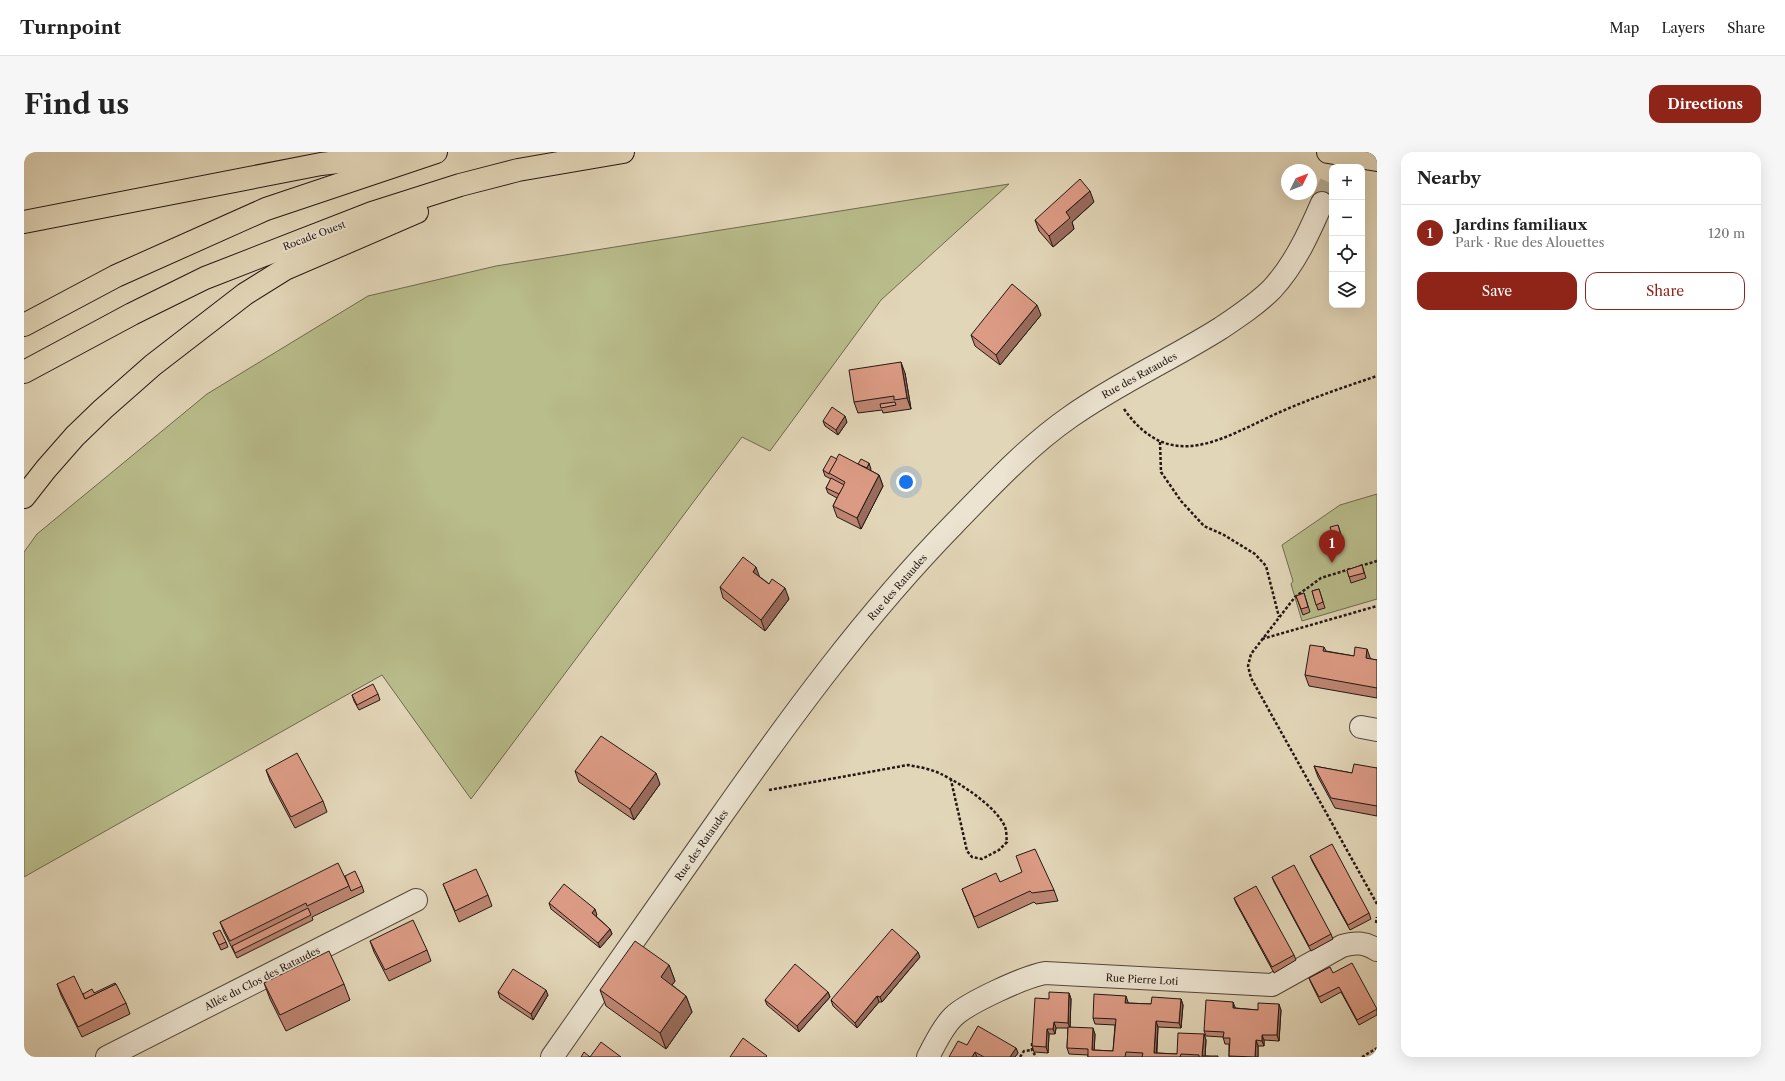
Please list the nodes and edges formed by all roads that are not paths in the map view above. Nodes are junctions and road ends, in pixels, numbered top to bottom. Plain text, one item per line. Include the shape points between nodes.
1 (424, 152) edge
2 (436, 152) edge
3 (624, 152) edge
4 (1328, 152) edge
5 (1377, 160) edge
6 (518, 170) junction
7 (1322, 203) tunnel mouth
8 (24, 222) edge
9 (24, 325) edge
10 (24, 372) edge
11 (24, 497) edge
12 (416, 900) dead end
13 (1377, 950) edge
14 (107, 1057) edge
15 (552, 1057) edge
16 (928, 1057) edge

1 - 8 main road via 321,164
2 - 9 main road via 266,209 116,276
3 - 6 main road, Rocade Ouest
4 - 5 main road
6 - 10 main road, Rocade Ouest via 372,213 212,276 132,314
6 - 11 main road via 285,269 246,294 153,365 103,409 75,436
7 - 15 street, Rue des Rataudes via 1308,236 1273,288 1253,306 1196,343 1112,389 1068,418 1028,450 953,525 887,598 829,668 735,796
12 - 14 street, Allée du Clos des Rataudes
13 - 16 street, Rue Pierre Loti via 1366,943 1354,942 1342,946 1272,985 1045,973 1030,976 963,1009 952,1018

